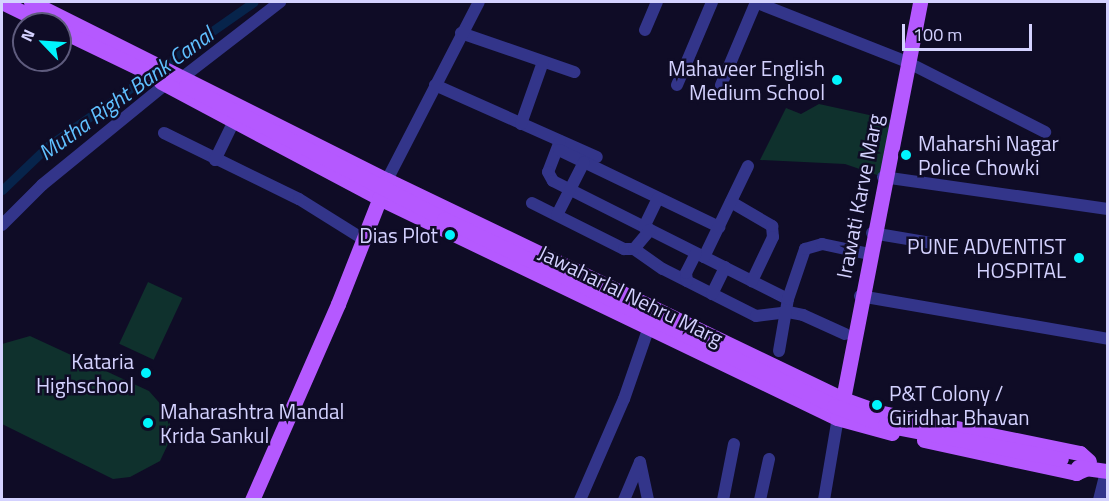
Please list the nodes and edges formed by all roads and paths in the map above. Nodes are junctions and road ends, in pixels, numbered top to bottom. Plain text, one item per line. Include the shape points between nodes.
1 (2, 2) edge
2 (31, 2) edge
3 (280, 2) edge
4 (479, 2) edge
5 (657, 2) edge
6 (712, 2) edge
7 (756, 2) edge
8 (920, 2) edge
9 (22, 12) edge
10 (645, 30) dead end
11 (461, 33) junction
12 (72, 35) edge
13 (128, 57) junction
14 (543, 62) junction
15 (907, 62) junction
16 (574, 72) dead end
17 (173, 80) junction
18 (677, 84) dead end
19 (435, 85) junction
20 (721, 86) dead end
21 (234, 121) junction
22 (521, 124) junction
23 (1045, 132) dead end
24 (164, 133) dead end
25 (560, 146) junction
26 (597, 158) dead end
27 (215, 160) junction
28 (584, 162) junction
29 (748, 166) dead end
30 (883, 177) junction
31 (387, 180) junction
32 (569, 189) junction
33 (379, 198) junction
34 (658, 198) junction
35 (731, 202) junction
36 (532, 203) dead end
37 (1107, 209) edge
38 (557, 215) junction
39 (2, 225) edge
40 (719, 227) junction
41 (647, 228) junction
42 (873, 233) junction
43 (363, 239) junction
44 (944, 245) dead end
45 (634, 249) junction
46 (868, 254) junction
47 (700, 255) junction
48 (726, 267) junction
49 (752, 280) junction
50 (687, 281) junction
51 (712, 294) junction
52 (860, 296) junction
53 (788, 299) junction
54 (788, 312) junction
55 (649, 327) junction
56 (845, 334) dead end
57 (1107, 339) edge
58 (779, 351) dead end
59 (843, 399) junction
60 (837, 418) junction
61 (734, 444) dead end
62 (769, 459) dead end
63 (1088, 465) junction
64 (1107, 469) edge
65 (252, 500) edge
66 (580, 500) edge
67 (624, 500) edge
68 (648, 500) edge
69 (723, 500) edge
70 (760, 500) edge
71 (824, 500) edge
72 (1100, 500) edge

1 - 9 main road
2 - 13 main road
3 - 17 street
4 - 11 street
5 - 10 street
6 - 18 street
7 - 15 street
7 - 20 street
8 - 15 main road, Irawati Karve Marg
11 - 14 street
11 - 19 street
12 - 13 main road
13 - 17 main road
14 - 16 street
14 - 22 street
15 - 23 street
15 - 30 main road, Irawati Karve Marg
17 - 21 main road, Jawaharlal Nehru Marg
17 - 31 main road, Jawaharlal Nehru Marg
17 - 39 street via 42,184
17 - 63 main road, bridge via 433,213 834,406 885,425
19 - 22 street
19 - 31 street
21 - 27 street
21 - 33 main road, Jawaharlal Nehru Marg
22 - 25 street
24 - 27 street
25 - 26 street
25 - 28 street
25 - 32 street via 549,177
27 - 43 street via 298,199
28 - 32 street
28 - 34 street
29 - 35 street
30 - 37 street
30 - 42 main road, Irawati Karve Marg
31 - 33 main road
31 - 59 main road, Jawaharlal Nehru Marg
32 - 38 street
32 - 41 street
33 - 43 main road
33 - 55 main road, Jawaharlal Nehru Marg
34 - 40 street
34 - 41 street
35 - 40 street
35 - 49 street via 772,226 773,237
36 - 38 street
38 - 45 street via 624,249
40 - 47 street
41 - 45 street
41 - 47 street
42 - 44 street
42 - 46 main road, Irawati Karve Marg
43 - 65 main road
45 - 50 street
46 - 52 main road, Irawati Karve Marg
46 - 53 street via 812,245 801,255
47 - 48 street
47 - 50 street via 686,273
48 - 49 street
48 - 51 street
49 - 53 street
50 - 51 street
51 - 54 street via 756,316
52 - 57 street
52 - 59 main road, Irawati Karve Marg
53 - 54 street
54 - 56 street
54 - 58 street
55 - 60 main road, Jawaharlal Nehru Marg
55 - 66 street via 624,399
59 - 60 street
59 - 63 main road, Jawaharlal Nehru Marg via 890,414 1080,453
60 - 63 main road, Jawaharlal Nehru Marg via 1076,473
60 - 71 street
61 - 69 street
62 - 70 street
63 - 64 main road, Jawaharlal Nehru Marg
64 - 72 street
67 - 68 street via 638,460

